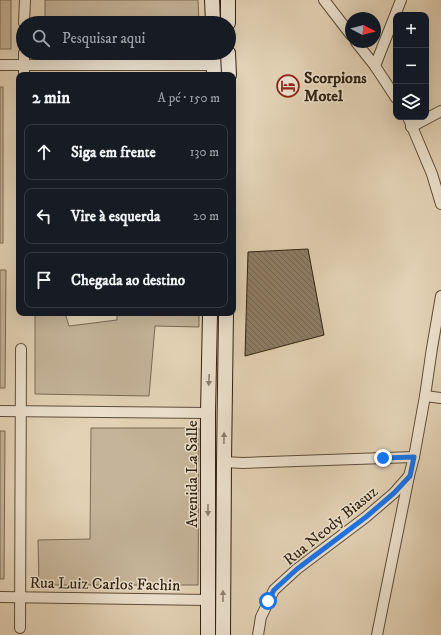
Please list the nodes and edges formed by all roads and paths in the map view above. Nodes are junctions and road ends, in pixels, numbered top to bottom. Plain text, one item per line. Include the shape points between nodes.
1 (25, 0) edge
2 (212, 0) edge
3 (228, 0) edge
4 (324, 0) edge
5 (401, 0) edge
6 (24, 16) edge
7 (213, 16) edge
8 (228, 16) edge
9 (345, 28) edge
10 (361, 48) edge
11 (228, 60) edge
12 (214, 64) edge
13 (0, 65) edge
14 (375, 66) junction
15 (24, 70) edge
16 (228, 72) edge
17 (393, 93) edge
18 (441, 111) edge
19 (409, 122) edge
20 (441, 204) edge
21 (441, 296) edge
22 (210, 316) edge
23 (226, 316) edge
24 (21, 349) dead end
25 (210, 351) junction
26 (226, 351) junction
27 (425, 396) junction
28 (441, 398) edge
29 (0, 411) edge
30 (21, 411) junction
31 (208, 413) junction
32 (414, 457) junction
33 (224, 462) junction
34 (410, 476) junction
35 (0, 597) edge
36 (20, 597) junction
37 (209, 600) junction
38 (20, 628) dead end
39 (208, 635) edge
40 (223, 635) edge
41 (258, 635) edge
42 (377, 635) edge

1 - 6 street
2 - 7 main road
3 - 8 main road
4 - 9 street
5 - 14 street
10 - 14 street
11 - 16 main road
12 - 15 street
13 - 15 street
14 - 17 street
18 - 19 street
19 - 20 street via 432,174
21 - 27 street
22 - 25 main road, Avenida La Salle
23 - 26 main road, Avenida La Salle
24 - 30 street
25 - 26 main road
25 -> 31 main road, Avenida La Salle
33 -> 26 main road, Avenida La Salle
27 - 28 street
27 - 32 street
29 - 30 street
30 - 31 street
30 - 36 street
31 -> 37 main road, Avenida La Salle
32 - 33 street
32 - 34 street
40 -> 33 main road, Avenida La Salle
34 - 41 street, Rua Neody Biasuz via 366,517 297,569 274,590 261,617
34 - 42 street
35 - 36 street, Rua Luiz Carlos Fachin
36 - 37 street, Rua Luiz Carlos Fachin
36 - 38 street
37 - 39 main road, Avenida La Salle

